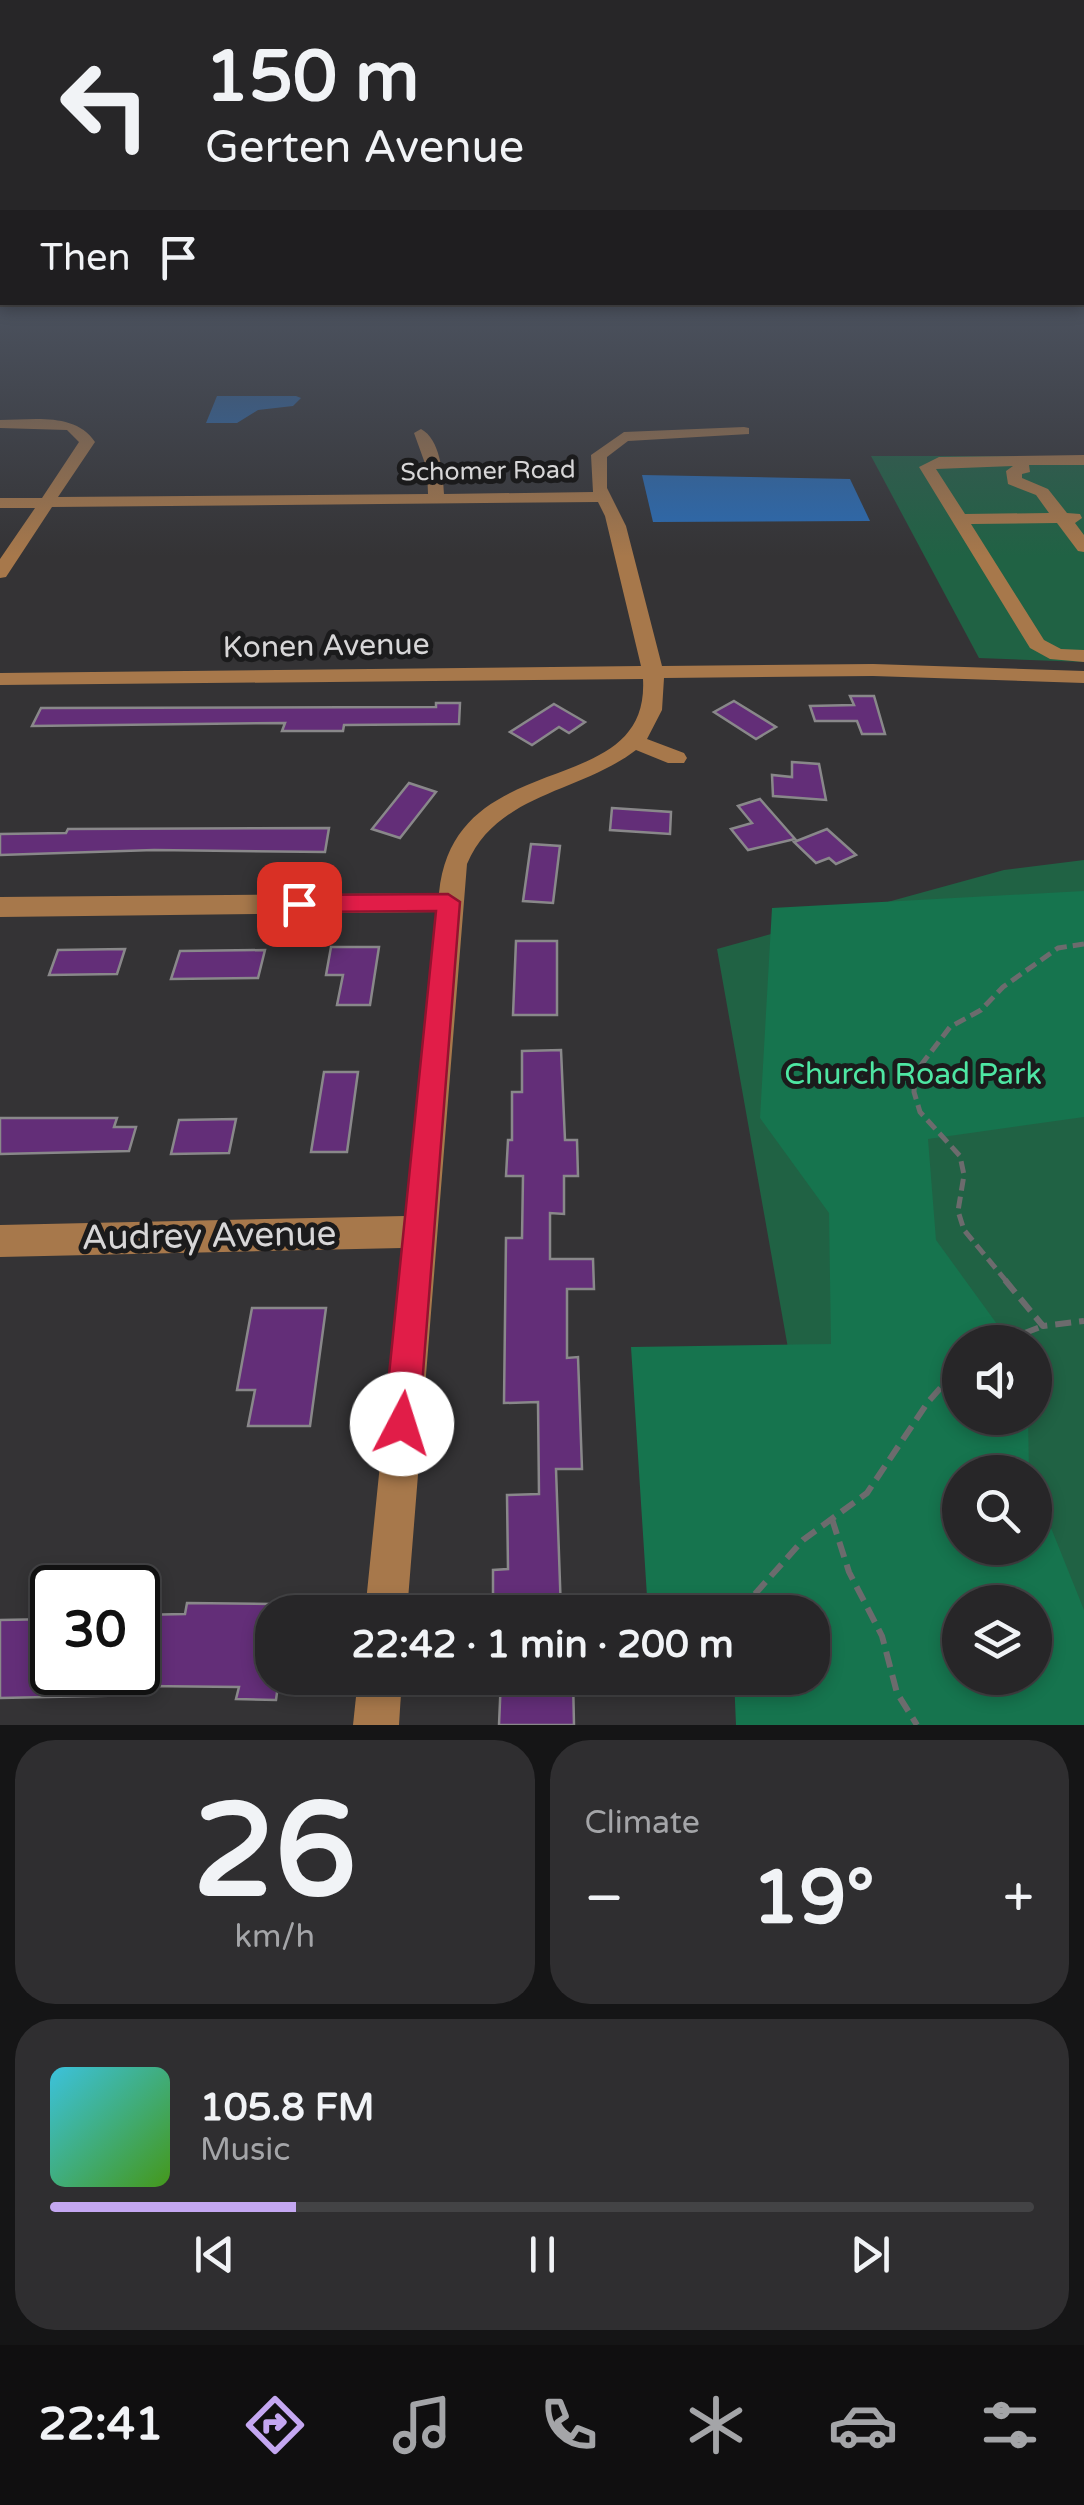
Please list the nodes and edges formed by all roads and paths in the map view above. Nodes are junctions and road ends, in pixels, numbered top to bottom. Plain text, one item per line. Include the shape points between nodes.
1 (0, 424) edge
2 (744, 431) dead end
3 (421, 433) dead end
4 (1084, 460) edge
5 (1021, 465) junction
6 (600, 497) junction
7 (436, 499) junction
8 (46, 502) junction
9 (0, 503) edge
10 (1062, 518) junction
11 (1084, 518) edge
12 (959, 519) junction
13 (1084, 548) edge
14 (0, 572) edge
15 (1084, 656) edge
16 (652, 673) junction
17 (1084, 677) edge
18 (0, 680) edge
19 (634, 741) junction
20 (676, 758) dead end
21 (448, 902) junction
22 (0, 907) edge
23 (1084, 944) edge
24 (418, 1232) junction
25 (0, 1241) edge
26 (1084, 1321) edge
27 (1042, 1325) edge
28 (1051, 1325) edge
29 (942, 1386) edge
30 (832, 1519) junction
31 (387, 1595) edge
32 (754, 1595) edge
33 (379, 1695) edge
34 (376, 1725) edge
35 (918, 1725) edge

1 - 8 street via 80,430 87,442
2 - 6 street via 624,437 599,455
3 - 7 street via 436,469
4 - 5 street
5 - 10 street via 1014,481 1042,492
5 - 12 street via 929,464
6 - 7 street, Schomer Road
6 - 16 street, Schomer Road via 616,520
7 - 8 street, Schomer Road
8 - 9 street, Schomer Road
8 - 14 street
10 - 11 street
10 - 12 street
10 - 13 street
12 - 15 street via 1037,644
16 - 17 street via 873,670
16 - 18 street, Konen Avenue
16 - 19 street via 652,712
19 - 20 street
19 - 21 street via 590,770 478,823 454,864
21 - 22 street
21 - 24 street
23 - 27 path via 1058,948 1002,987 982,1010 950,1027 916,1073 920,1112 960,1156 958,1212 964,1230
24 - 25 street, Audrey Avenue
24 - 31 street
26 - 28 path
29 - 30 path via 867,1493
30 - 32 path
30 - 35 path via 849,1572 882,1636 897,1693
33 - 34 street

